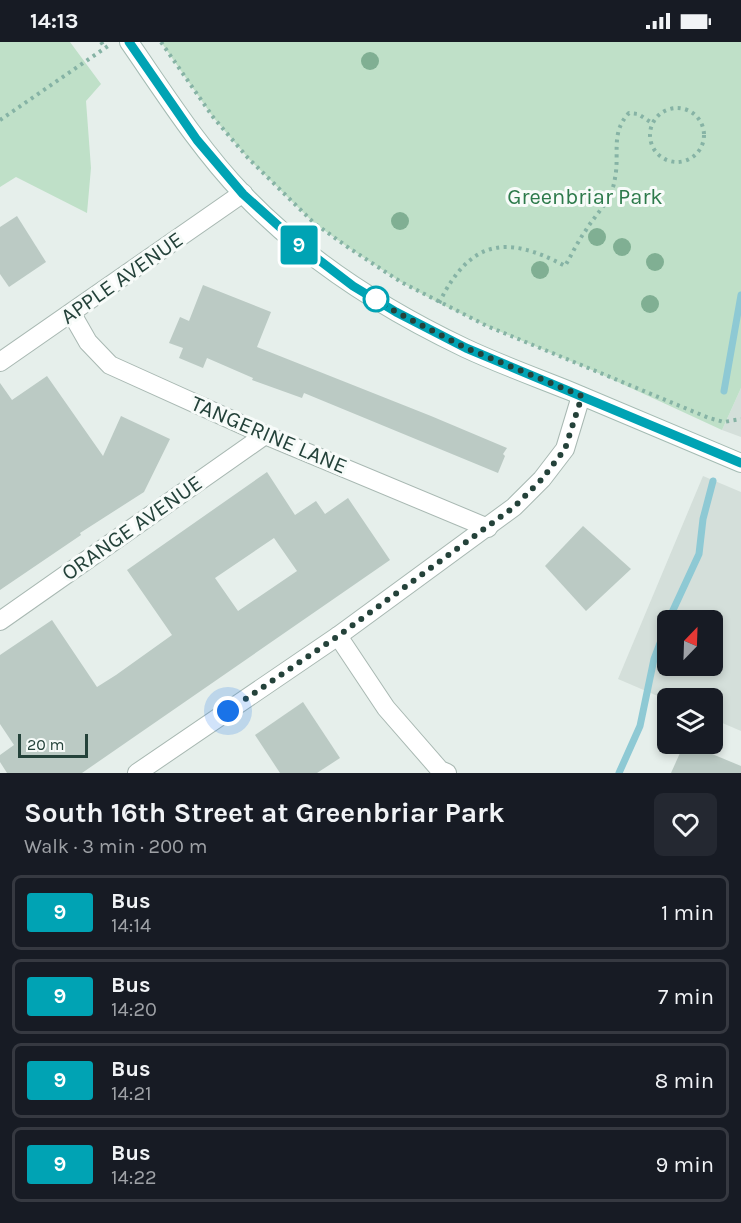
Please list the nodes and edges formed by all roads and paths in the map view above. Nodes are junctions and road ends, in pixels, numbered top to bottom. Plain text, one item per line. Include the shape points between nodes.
1 (101, 42) edge
2 (129, 42) edge
3 (161, 42) edge
4 (0, 120) edge
5 (652, 123) junction
6 (243, 194) junction
7 (440, 303) junction
8 (72, 314) junction
9 (0, 362) edge
10 (582, 396) junction
11 (741, 419) edge
12 (265, 435) junction
13 (741, 463) edge
14 (488, 528) junction
15 (0, 621) edge
16 (338, 636) junction
17 (137, 773) edge
18 (447, 773) edge

1 - 4 path via 105,48
2 - 6 street via 197,140
3 - 7 path via 213,117 314,223 401,282
5 - 5 path via 665,110 691,112 703,126 702,145 692,158 666,160 653,148
5 - 7 path via 638,114 629,113 624,118 617,131 617,164 610,198 586,228 565,266 545,255 507,245 488,250 471,258 456,272
6 - 8 street, APPLE AVENUE
6 - 10 street via 320,262 396,312 466,348
7 - 11 path via 709,418 724,422
8 - 9 street, APPLE AVENUE
8 - 12 street, TANGERINE LANE via 88,342 110,365
10 - 13 street
10 - 14 street via 565,449 542,479
12 - 14 street, TANGERINE LANE
12 - 15 street, ORANGE AVENUE
14 - 16 street
16 - 17 street
16 - 18 street via 386,708 440,770

